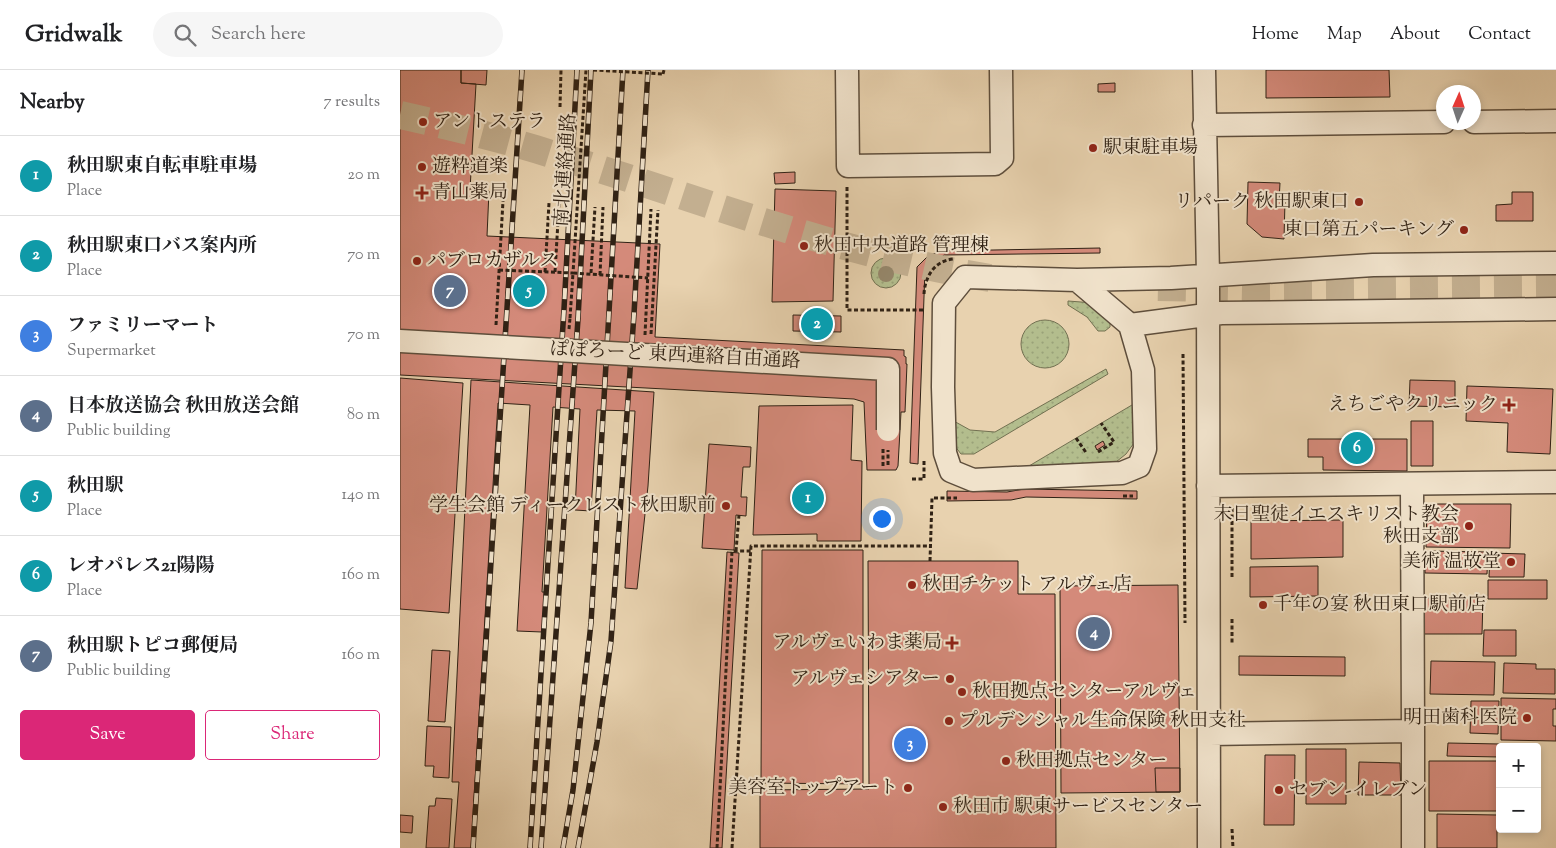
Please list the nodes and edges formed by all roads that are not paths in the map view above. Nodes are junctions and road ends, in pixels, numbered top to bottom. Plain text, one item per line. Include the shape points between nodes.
1 (847, 70) edge
2 (1001, 70) edge
3 (1204, 70) edge
4 (1556, 121) edge
5 (1436, 122) edge
6 (1481, 122) edge
7 (1204, 124) junction
8 (1556, 263) edge
9 (1208, 276) junction
10 (1077, 280) junction
11 (1556, 309) edge
12 (1208, 314) junction
13 (1130, 325) junction
14 (400, 342) edge
15 (888, 430) dead end
16 (1556, 482) edge
17 (1412, 485) junction
18 (1208, 486) junction
19 (1413, 731) junction
20 (1210, 734) junction
21 (1209, 848) edge
22 (1413, 848) edge

1 - 2 street via 848,166 995,164 1002,158
3 - 7 street
4 - 6 street
5 - 7 street
7 - 9 street
8 - 9 street via 1373,265
9 - 10 street
9 - 12 street
10 - 13 street
10 - 13 street via 965,277 944,302 945,453 951,471 973,480 1122,473 1140,466 1145,449 1143,370
11 - 12 street
12 - 13 street
12 - 18 street
14 - 15 street, ぽぽろーど 東西連絡自由通路, bridge via 888,368
16 - 17 street
17 - 18 street
17 - 19 street
18 - 20 street
19 - 20 street
19 - 22 street
20 - 21 street

